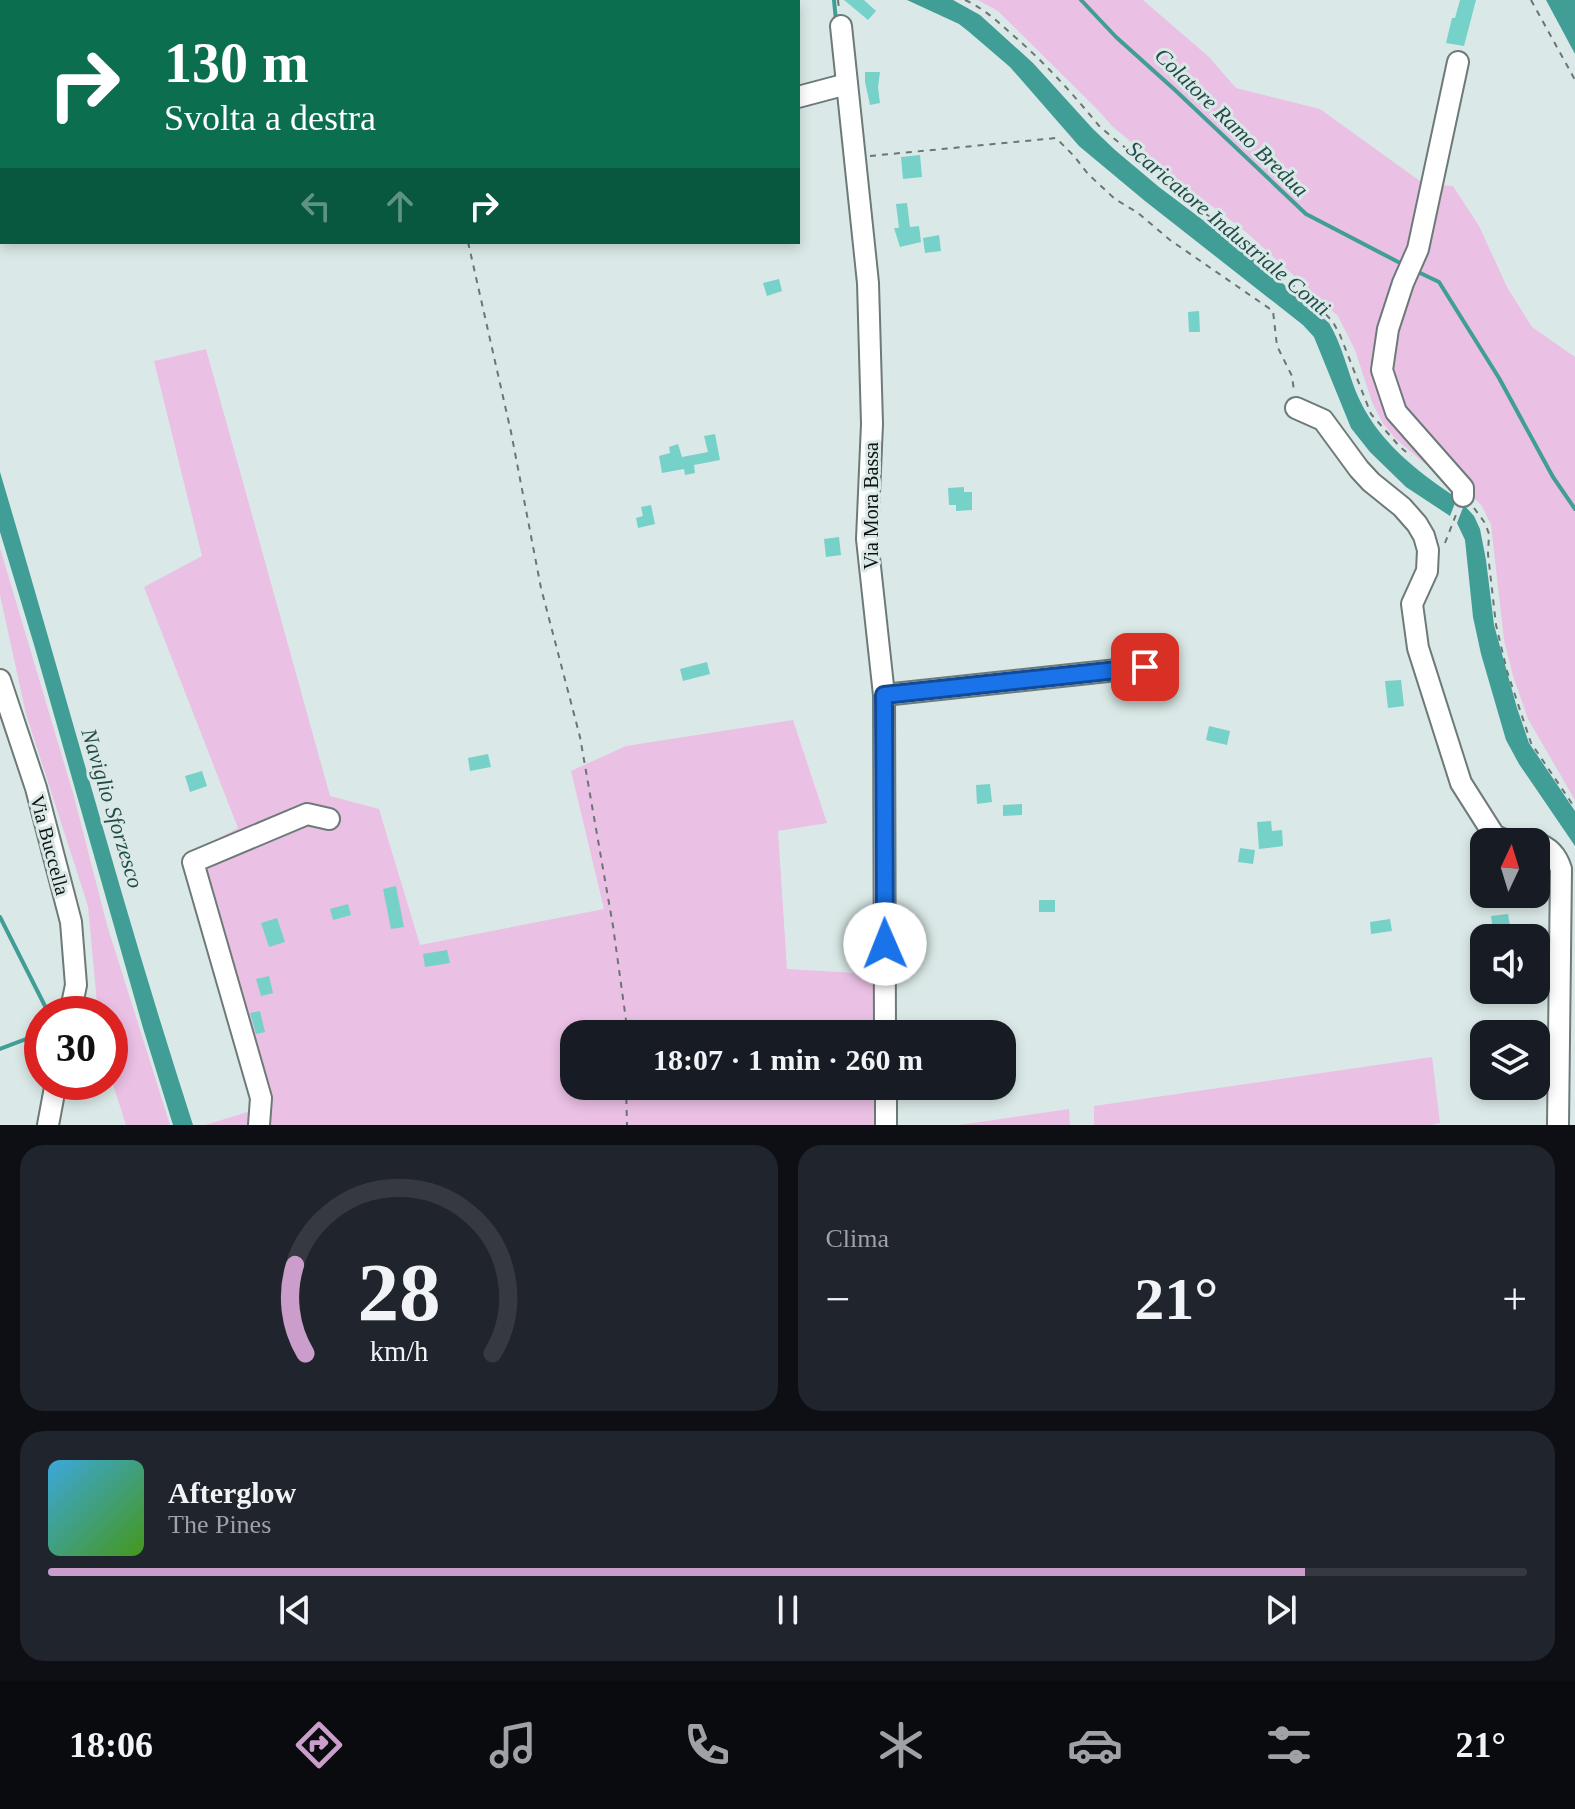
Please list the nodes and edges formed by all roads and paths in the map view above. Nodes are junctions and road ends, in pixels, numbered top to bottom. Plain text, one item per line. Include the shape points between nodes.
1 (965, 0) edge
2 (1531, 0) edge
3 (841, 26) dead end
4 (1458, 62) dead end
5 (846, 80) junction
6 (1575, 80) edge
7 (800, 96) edge
8 (855, 157) junction
9 (468, 244) edge
10 (1296, 408) joint
11 (1412, 457) dead end
12 (1463, 496) joint
13 (1145, 667) dead end
14 (0, 680) edge
15 (884, 695) junction
16 (1575, 808) edge
17 (329, 819) dead end
18 (1488, 828) edge
19 (1550, 851) edge
20 (74, 996) edge
21 (626, 1020) edge
22 (885, 1020) edge
23 (53, 1100) edge
24 (626, 1100) edge
25 (886, 1100) edge
26 (48, 1125) edge
27 (259, 1125) edge
28 (627, 1125) edge
29 (886, 1125) edge
30 (1558, 1125) edge

1 - 11 path via 1024,44 1100,127 1316,304 1340,335 1371,414
2 - 6 path
3 - 5 street, Via Mora Bassa
4 - 12 street via 1418,249 1388,329 1382,370 1396,412 1463,488
5 - 7 street
5 - 8 street, Via Mora Bassa
8 - 10 path via 1056,138 1115,199 1273,311 1277,346 1292,376
8 - 15 street, Via Mora Bassa via 868,283 872,424 867,539
9 - 21 path via 541,588 580,737
10 - 18 street via 1323,420 1359,469 1402,507 1424,536 1427,571 1412,604 1418,648 1461,783
12 - 16 path via 1489,534 1496,625 1531,743
13 - 15 street
14 - 20 street, Via Buccella via 36,788 71,922
15 - 22 street, Via Mora Bassa
17 - 27 street via 307,814 193,862 261,1098
19 - 30 street via 1561,869
23 - 26 street
24 - 28 path
25 - 29 street

